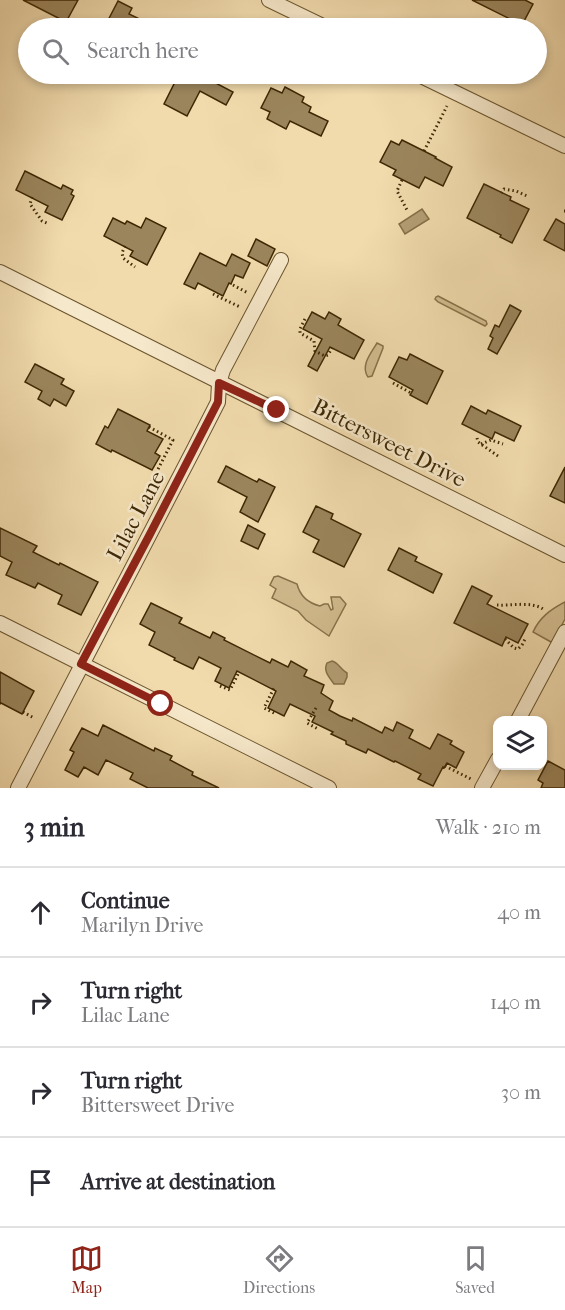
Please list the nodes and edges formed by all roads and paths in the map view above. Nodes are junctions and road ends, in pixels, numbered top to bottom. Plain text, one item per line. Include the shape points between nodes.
1 (269, 0) edge
2 (306, 18) edge
3 (438, 84) edge
4 (447, 106) dead end
5 (565, 146) edge
6 (424, 151) dead end
7 (402, 180) dead end
8 (501, 193) dead end
9 (527, 196) dead end
10 (32, 197) dead end
11 (407, 210) dead end
12 (49, 224) dead end
13 (125, 246) dead end
14 (281, 260) dead end
15 (135, 267) dead end
16 (0, 272) edge
17 (213, 294) dead end
18 (252, 314) junction
19 (305, 319) dead end
20 (332, 348) dead end
21 (219, 383) junction
22 (393, 383) dead end
23 (411, 393) dead end
24 (149, 427) dead end
25 (477, 438) dead end
26 (481, 444) junction
27 (503, 444) dead end
28 (498, 456) dead end
29 (151, 483) dead end
30 (565, 555) edge
31 (497, 605) dead end
32 (543, 609) dead end
33 (0, 622) edge
34 (565, 632) edge
35 (526, 637) dead end
36 (505, 639) dead end
37 (81, 664) junction
38 (239, 672) dead end
39 (220, 686) dead end
40 (274, 688) dead end
41 (316, 708) dead end
42 (23, 712) dead end
43 (274, 714) dead end
44 (520, 716) edge
45 (34, 718) dead end
46 (318, 729) dead end
47 (445, 766) dead end
48 (493, 766) edge
49 (479, 784) edge
50 (18, 788) edge
51 (329, 788) edge

1 - 2 street
3 - 5 street
4 - 6 path
7 - 11 path via 397,191
8 - 9 path via 509,189
10 - 12 path via 30,204 42,221
13 - 15 path via 123,258
14 - 18 street, Lilac Lane
16 - 21 street, Bittersweet Drive
17 - 18 path
18 - 21 street, Lilac Lane
19 - 20 path via 300,333 314,341 315,351 325,356
21 - 30 street, Bittersweet Drive
21 - 37 street, Lilac Lane via 218,402
22 - 23 path
24 - 29 path via 173,440
25 - 26 path
26 - 27 path via 491,440
26 - 28 path
31 - 32 path via 532,605
33 - 37 street
34 - 44 street
35 - 36 path via 518,649
37 - 50 street, Lilac Lane
37 - 51 street
38 - 39 path via 230,690
40 - 43 path via 264,708
41 - 46 path via 307,723
42 - 45 path
47 - 49 path
48 - 49 street

